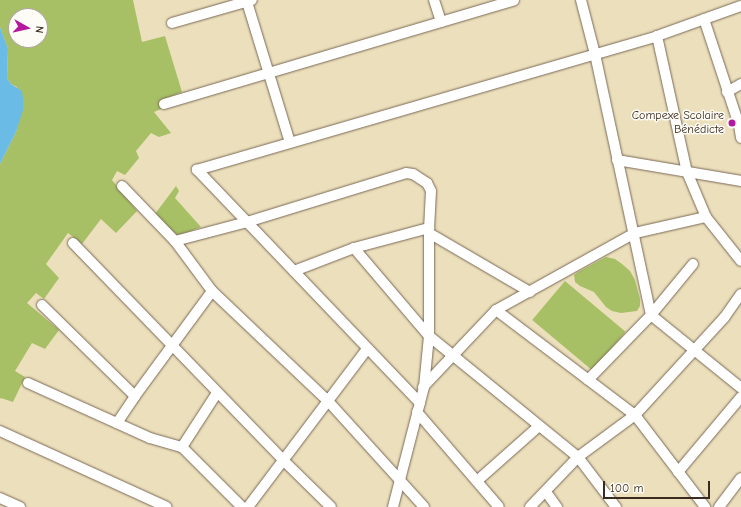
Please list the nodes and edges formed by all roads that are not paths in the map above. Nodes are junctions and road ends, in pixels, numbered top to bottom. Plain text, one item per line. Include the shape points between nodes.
1 (434, 0) edge
2 (514, 0) edge
3 (581, 0) edge
4 (249, 1) edge
5 (741, 6) edge
6 (704, 19) junction
7 (441, 22) junction
8 (172, 23) dead end
9 (657, 36) junction
10 (595, 54) junction
11 (269, 73) junction
12 (741, 84) edge
13 (727, 92) junction
14 (164, 104) dead end
15 (740, 124) edge
16 (741, 138) edge
17 (290, 143) junction
18 (618, 160) junction
19 (687, 172) junction
20 (741, 181) edge
21 (122, 186) dead end
22 (706, 217) junction
23 (247, 222) junction
24 (429, 230) junction
25 (635, 233) junction
26 (175, 241) junction
27 (73, 243) dead end
28 (354, 248) junction
29 (741, 261) edge
30 (693, 264) dead end
31 (294, 271) junction
32 (212, 291) junction
33 (530, 292) junction
34 (741, 294) edge
35 (42, 304) dead end
36 (496, 310) junction
37 (651, 314) junction
38 (429, 336) junction
39 (172, 346) junction
40 (367, 349) junction
41 (695, 350) junction
42 (452, 357) junction
43 (588, 380) junction
44 (28, 383) dead end
45 (424, 387) junction
46 (741, 388) edge
47 (217, 393) junction
48 (135, 396) junction
49 (741, 397) edge
50 (328, 401) junction
51 (417, 404) junction
52 (635, 415) junction
53 (118, 423) junction
54 (539, 426) junction
55 (0, 431) edge
56 (182, 447) junction
57 (578, 457) junction
58 (283, 460) junction
59 (678, 472) junction
60 (741, 478) edge
61 (400, 479) junction
62 (477, 480) junction
63 (546, 492) junction
64 (0, 498) edge
65 (20, 507) edge
66 (168, 507) edge
67 (242, 507) edge
68 (248, 507) edge
69 (331, 507) edge
70 (392, 507) edge
71 (424, 507) edge
72 (499, 507) edge
73 (530, 507) edge
74 (557, 507) edge
75 (616, 507) edge
76 (705, 507) edge
77 (719, 507) edge

1 - 7 street
2 - 7 street
3 - 10 street
4 - 8 street
4 - 11 street
5 - 6 street
6 - 9 street
6 - 13 street
7 - 11 street
9 - 10 street
9 - 19 street
10 - 17 street
10 - 18 street
11 - 14 street
11 - 17 street
12 - 13 street
13 - 15 street
15 - 16 street
17 - 23 street via 197,170
18 - 19 street
18 - 25 street
19 - 20 street
19 - 22 street
21 - 26 street
22 - 25 street
22 - 29 street
23 - 24 street via 406,173 422,178 431,191
23 - 26 street
23 - 31 street
24 - 28 street
24 - 33 street
24 - 38 street
25 - 33 street
25 - 37 street
26 - 32 street
27 - 39 street
28 - 31 street
28 - 38 street
30 - 37 street
31 - 40 street
32 - 39 street
32 - 50 street
33 - 36 street
34 - 41 street via 724,318
35 - 48 street
36 - 42 street
36 - 43 street
37 - 41 street
37 - 43 street
38 - 42 street
38 - 45 street
39 - 47 street
39 - 48 street
40 - 50 street
40 - 51 street
41 - 46 street
41 - 52 street
42 - 45 street
42 - 54 street
43 - 52 street
44 - 53 street
45 - 51 street
47 - 56 street
47 - 58 street
48 - 53 street
49 - 59 street
50 - 58 street
50 - 61 street
51 - 61 street
51 - 62 street
52 - 57 street
52 - 59 street
53 - 56 street via 150,438
54 - 57 street
54 - 62 street
55 - 66 street
56 - 67 street
57 - 63 street
57 - 75 street
58 - 68 street
58 - 69 street
59 - 76 street
60 - 77 street
61 - 70 street
61 - 71 street
62 - 72 street
63 - 73 street
63 - 74 street
64 - 65 street

